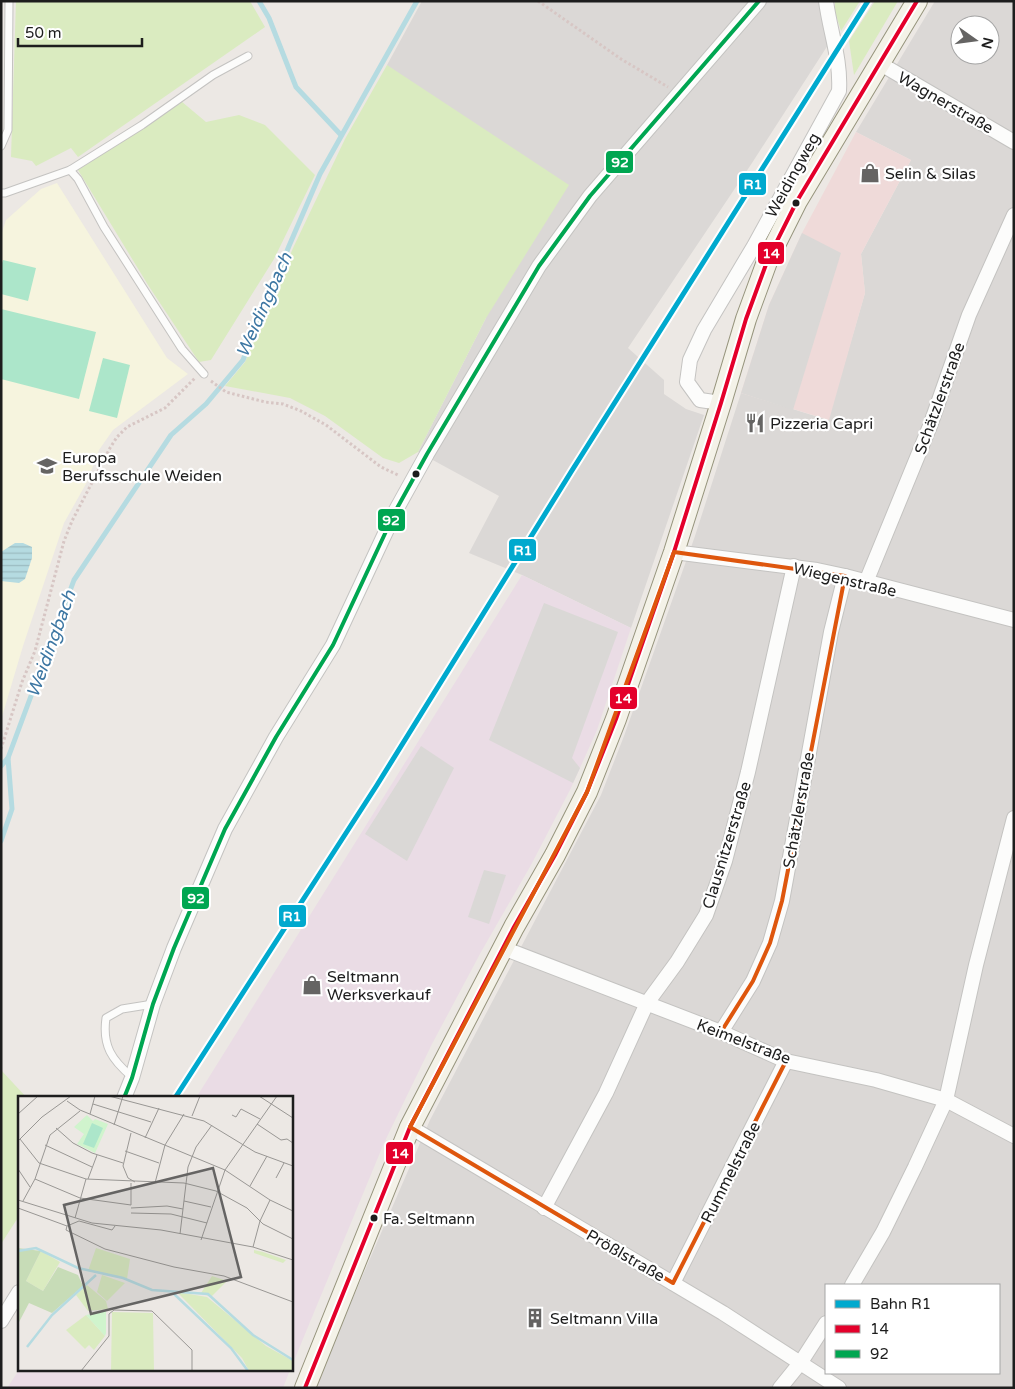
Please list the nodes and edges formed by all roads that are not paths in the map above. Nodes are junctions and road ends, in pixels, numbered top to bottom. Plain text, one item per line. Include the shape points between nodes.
1 (9, 1) edge
2 (759, 1) edge
3 (826, 1) edge
4 (917, 1) edge
5 (248, 56) dead end
6 (879, 63) junction
7 (1014, 142) edge
8 (1, 146) edge
9 (70, 170) junction
10 (1, 193) edge
11 (1014, 215) edge
12 (204, 374) road end
13 (722, 403) junction
14 (674, 552) junction
15 (794, 566) junction
16 (846, 576) junction
17 (866, 582) junction
18 (1014, 620) edge
19 (1014, 818) edge
20 (1011, 842) edge
21 (503, 948) junction
22 (647, 1003) junction
23 (153, 1004) junction
24 (721, 1032) junction
25 (786, 1061) junction
26 (132, 1078) junction
27 (125, 1096) edge
28 (946, 1100) junction
29 (410, 1127) junction
30 (1014, 1136) edge
31 (544, 1208) junction
32 (674, 1283) junction
33 (853, 1284) edge
34 (18, 1294) edge
35 (1, 1321) edge
36 (825, 1325) edge
37 (801, 1362) junction
38 (305, 1388) edge
39 (780, 1388) edge
40 (839, 1388) edge

1 - 8 lane via 8,130
2 - 23 street via 590,196 539,266 396,510 333,645 276,737 225,829
3 - 13 street, Weidingweg via 836,48 839,91 690,360 687,382 700,400
4 - 6 main road
5 - 9 lane via 213,75
6 - 7 street, Wagnerstraße
6 - 13 main road via 797,200 768,259 746,319
9 - 10 lane
9 - 12 lane via 182,349
11 - 17 street, Schätzlerstraße via 969,315 930,426
13 - 14 main road
14 - 15 street, Wiegenstraße
14 - 21 main road via 587,792
15 - 16 street, Wiegenstraße
15 - 22 street, Clausnitzerstraße via 725,861 706,915
16 - 17 street, Wiegenstraße
16 - 24 street, Schätzlerstraße via 831,632 782,901 770,944 753,981
17 - 18 street, Wiegenstraße
19 - 20 street
20 - 28 street via 976,965
21 - 22 street, Keimelstraße
21 - 29 main road
22 - 24 street, Keimelstraße
22 - 31 street, Clausnitzerstraße via 606,1093
23 - 26 street
23 - 26 lane via 122,1009 106,1018 104,1033 115,1062
24 - 25 street, Keimelstraße
25 - 28 street, Keimelstraße via 876,1080
25 - 32 street, Rummelstraße
26 - 27 street
28 - 30 street, Keimelstraße
28 - 33 street via 883,1232
29 - 31 street, Prößlstraße
29 - 38 main road
31 - 32 street, Prößlstraße
32 - 37 street, Prößlstraße
34 - 35 street
36 - 37 street
37 - 39 street
37 - 40 street, Prößlstraße

